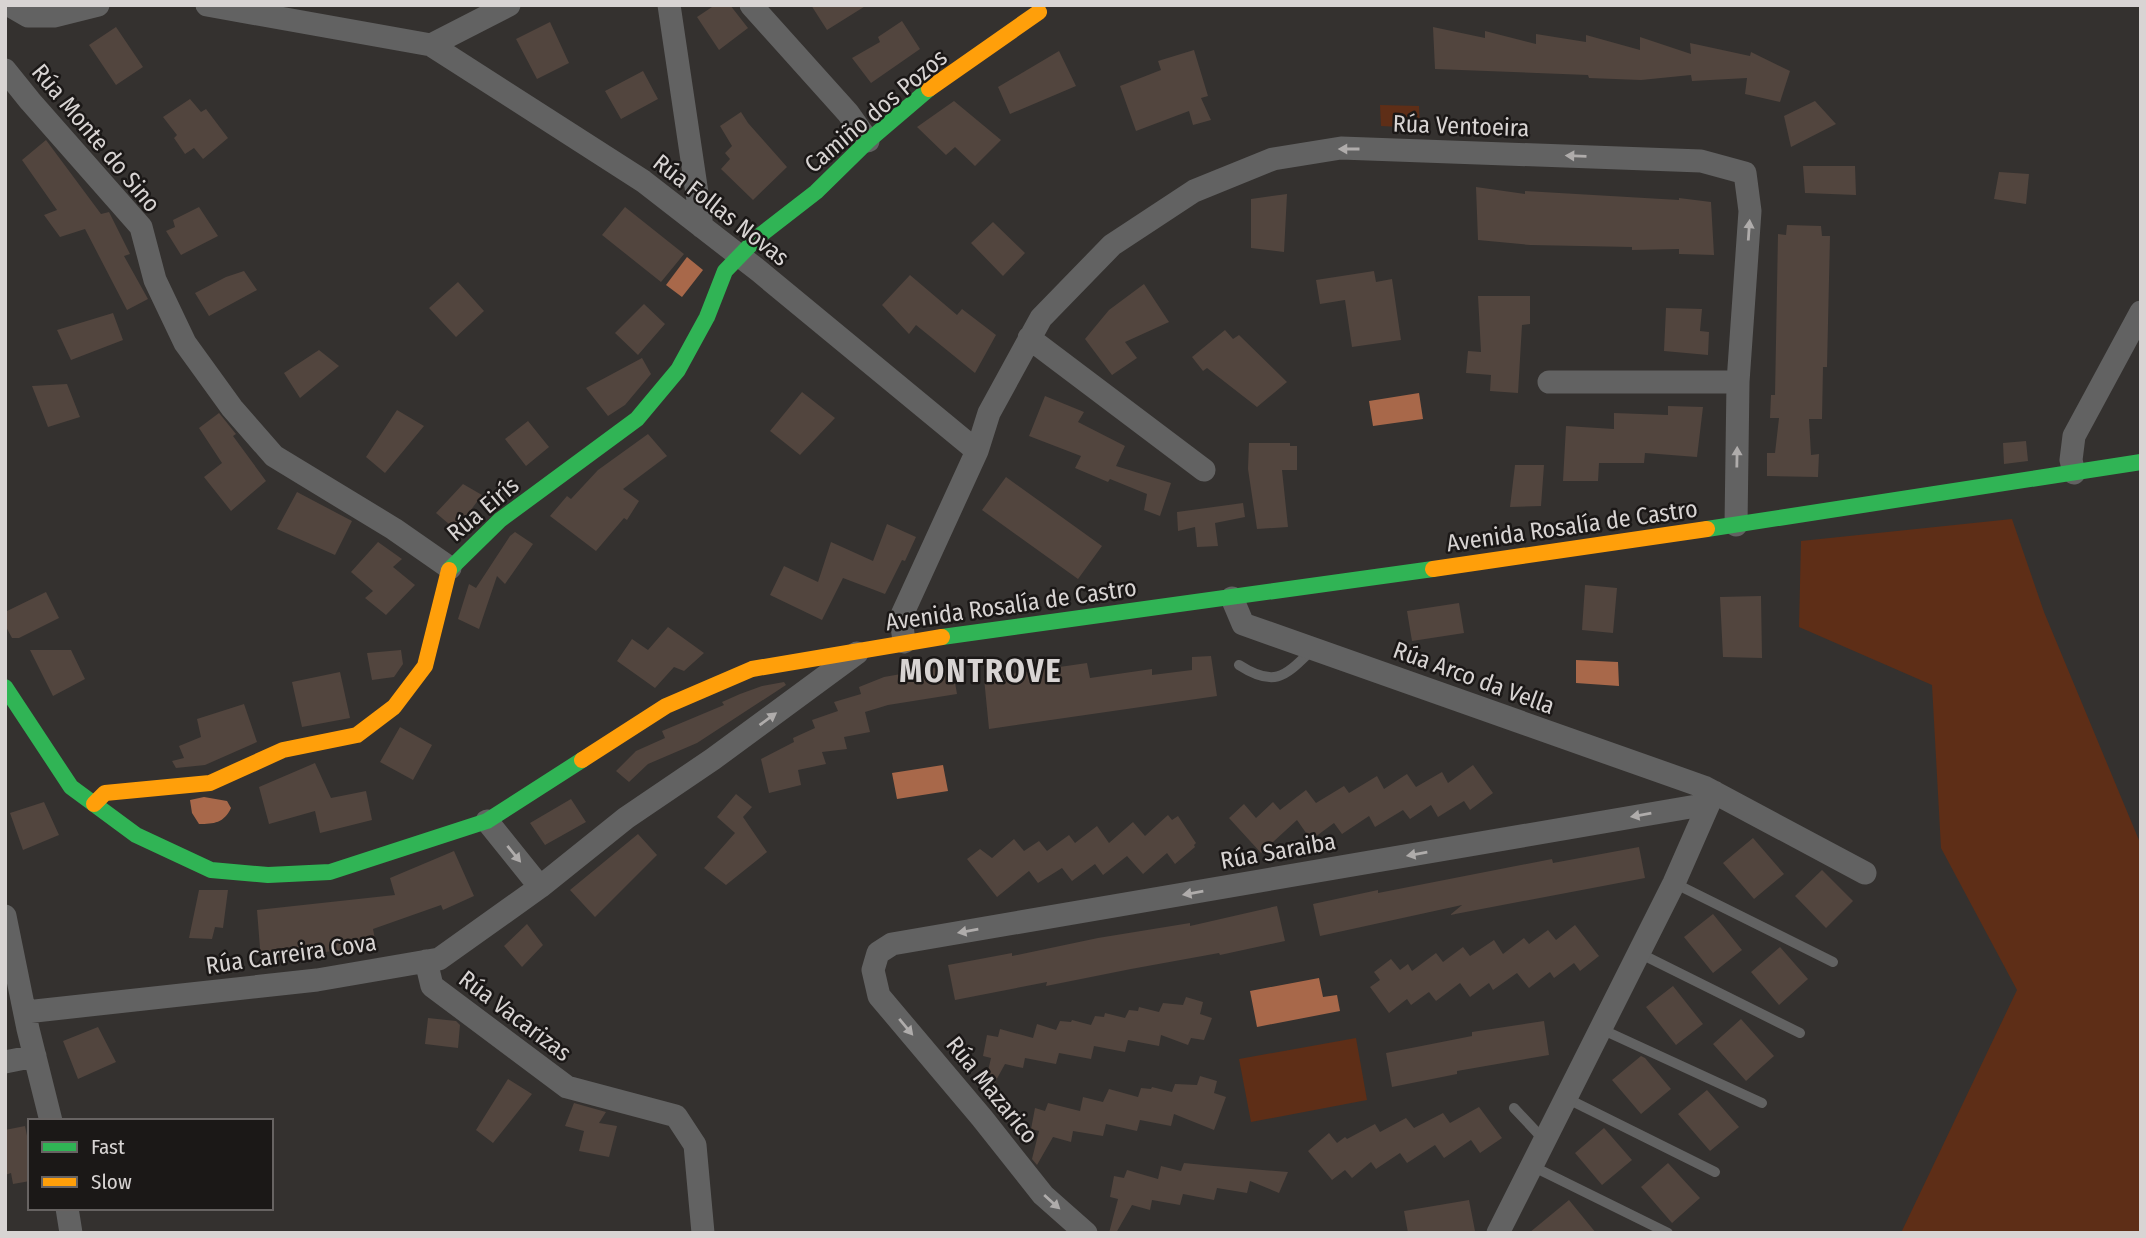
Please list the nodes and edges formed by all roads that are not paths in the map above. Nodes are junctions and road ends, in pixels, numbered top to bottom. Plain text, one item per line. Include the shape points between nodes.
1 (9, 5) edge
2 (98, 5) edge
3 (207, 5) edge
4 (509, 5) edge
5 (669, 5) edge
6 (751, 5) edge
7 (1036, 9) edge
8 (431, 45) junction
9 (5, 70) edge
10 (868, 141) junction
11 (702, 227) junction
12 (741, 257) junction
13 (2141, 312) edge
14 (1030, 338) junction
15 (1549, 382) dead end
16 (1738, 382) junction
17 (977, 451) junction
18 (2141, 462) edge
19 (1204, 470) dead end
20 (2074, 473) junction
21 (1736, 525) junction
22 (450, 568) junction
23 (1232, 598) junction
24 (904, 642) junction
25 (863, 649) junction
26 (1314, 649) junction
27 (1239, 665) dead end
28 (5, 687) edge
29 (1711, 798) junction
30 (94, 804) junction
31 (487, 821) junction
32 (1865, 873) dead end
33 (1674, 883) junction
34 (540, 887) junction
35 (5, 916) edge
36 (1639, 953) junction
37 (426, 961) junction
38 (1833, 962) dead end
39 (873, 970) joint
40 (26, 1012) junction
41 (1601, 1028) junction
42 (1800, 1033) dead end
43 (35, 1056) junction
44 (5, 1062) edge
45 (1566, 1098) junction
46 (1762, 1103) dead end
47 (1514, 1108) dead end
48 (51, 1119) edge
49 (1545, 1140) junction
50 (1532, 1166) junction
51 (1715, 1172) dead end
52 (66, 1210) edge
53 (71, 1233) edge
54 (703, 1233) edge
55 (1086, 1233) edge
56 (1498, 1233) edge
57 (1668, 1233) edge

1 - 2 street via 28,16 54,16
3 - 8 street, Rúa Follas Novas
4 - 8 street
5 - 11 street
6 - 10 street
7 - 10 street, Camiño dos Pozos
8 - 11 street, Rúa Follas Novas via 643,181
9 - 22 street, Rúa Monte do Sino via 141,227 155,280 186,343 232,408 274,456
10 - 12 street, Camiño dos Pozos
11 - 12 street, Rúa Follas Novas
12 - 17 street, Rúa Follas Novas
12 - 22 street, Rúa Eirís via 725,271 678,370 637,419 500,520
13 - 20 street via 2074,436
16 -> 14 street, Rúa Ventoeira via 1750,211 1745,173 1701,161 1341,148 1273,159 1195,191 1112,245 1041,318
14 - 17 street, Rúa Ventoeira via 989,413
14 - 19 street
15 - 16 street
21 -> 16 street, Rúa Ventoeira
17 - 24 street via 901,617
18 - 20 street, Avenida Rosalía de Castro
20 - 21 street, Avenida Rosalía de Castro
21 - 23 street, Avenida Rosalía de Castro
22 - 30 street, Rúa Eirís via 425,666 394,707 357,734 283,750 210,783 105,793
23 - 24 street, Avenida Rosalía de Castro
23 - 26 street, Rúa Arco da Vella via 1243,624
24 - 25 street, Avenida Rosalía de Castro
25 - 31 street, Avenida Rosalía de Castro via 752,668 666,706
34 -> 25 street, Rúa Carreira Cova via 626,818
26 - 27 lane via 1288,674 1274,677 1257,677
26 - 29 street, Rúa Arco da Vella
28 - 30 street, Avenida Rosalía de Castro via 71,787
29 - 32 street, Rúa Arco da Vella
29 - 33 street
29 -> 39 street, Rúa Saraiba via 892,944 878,953
30 - 31 street, Avenida Rosalía de Castro via 136,835 211,870 268,875 330,872
31 -> 34 street
33 - 36 street
33 - 38 lane
34 - 37 street, Rúa Carreira Cova via 439,959
35 - 40 street
36 - 41 street
36 - 42 lane
37 - 40 street, Rúa Carreira Cova via 317,981
37 - 54 street, Rúa Vacarizas via 432,986 567,1087 676,1115 695,1145
39 -> 55 street, Rúa Mazarico via 879,996 1043,1195
40 - 43 street
41 - 45 street
41 - 46 lane
43 - 44 street
43 - 48 street
45 - 49 street
45 - 51 lane
47 - 49 lane
49 - 50 street
50 - 56 street
50 - 57 lane
52 - 53 street

